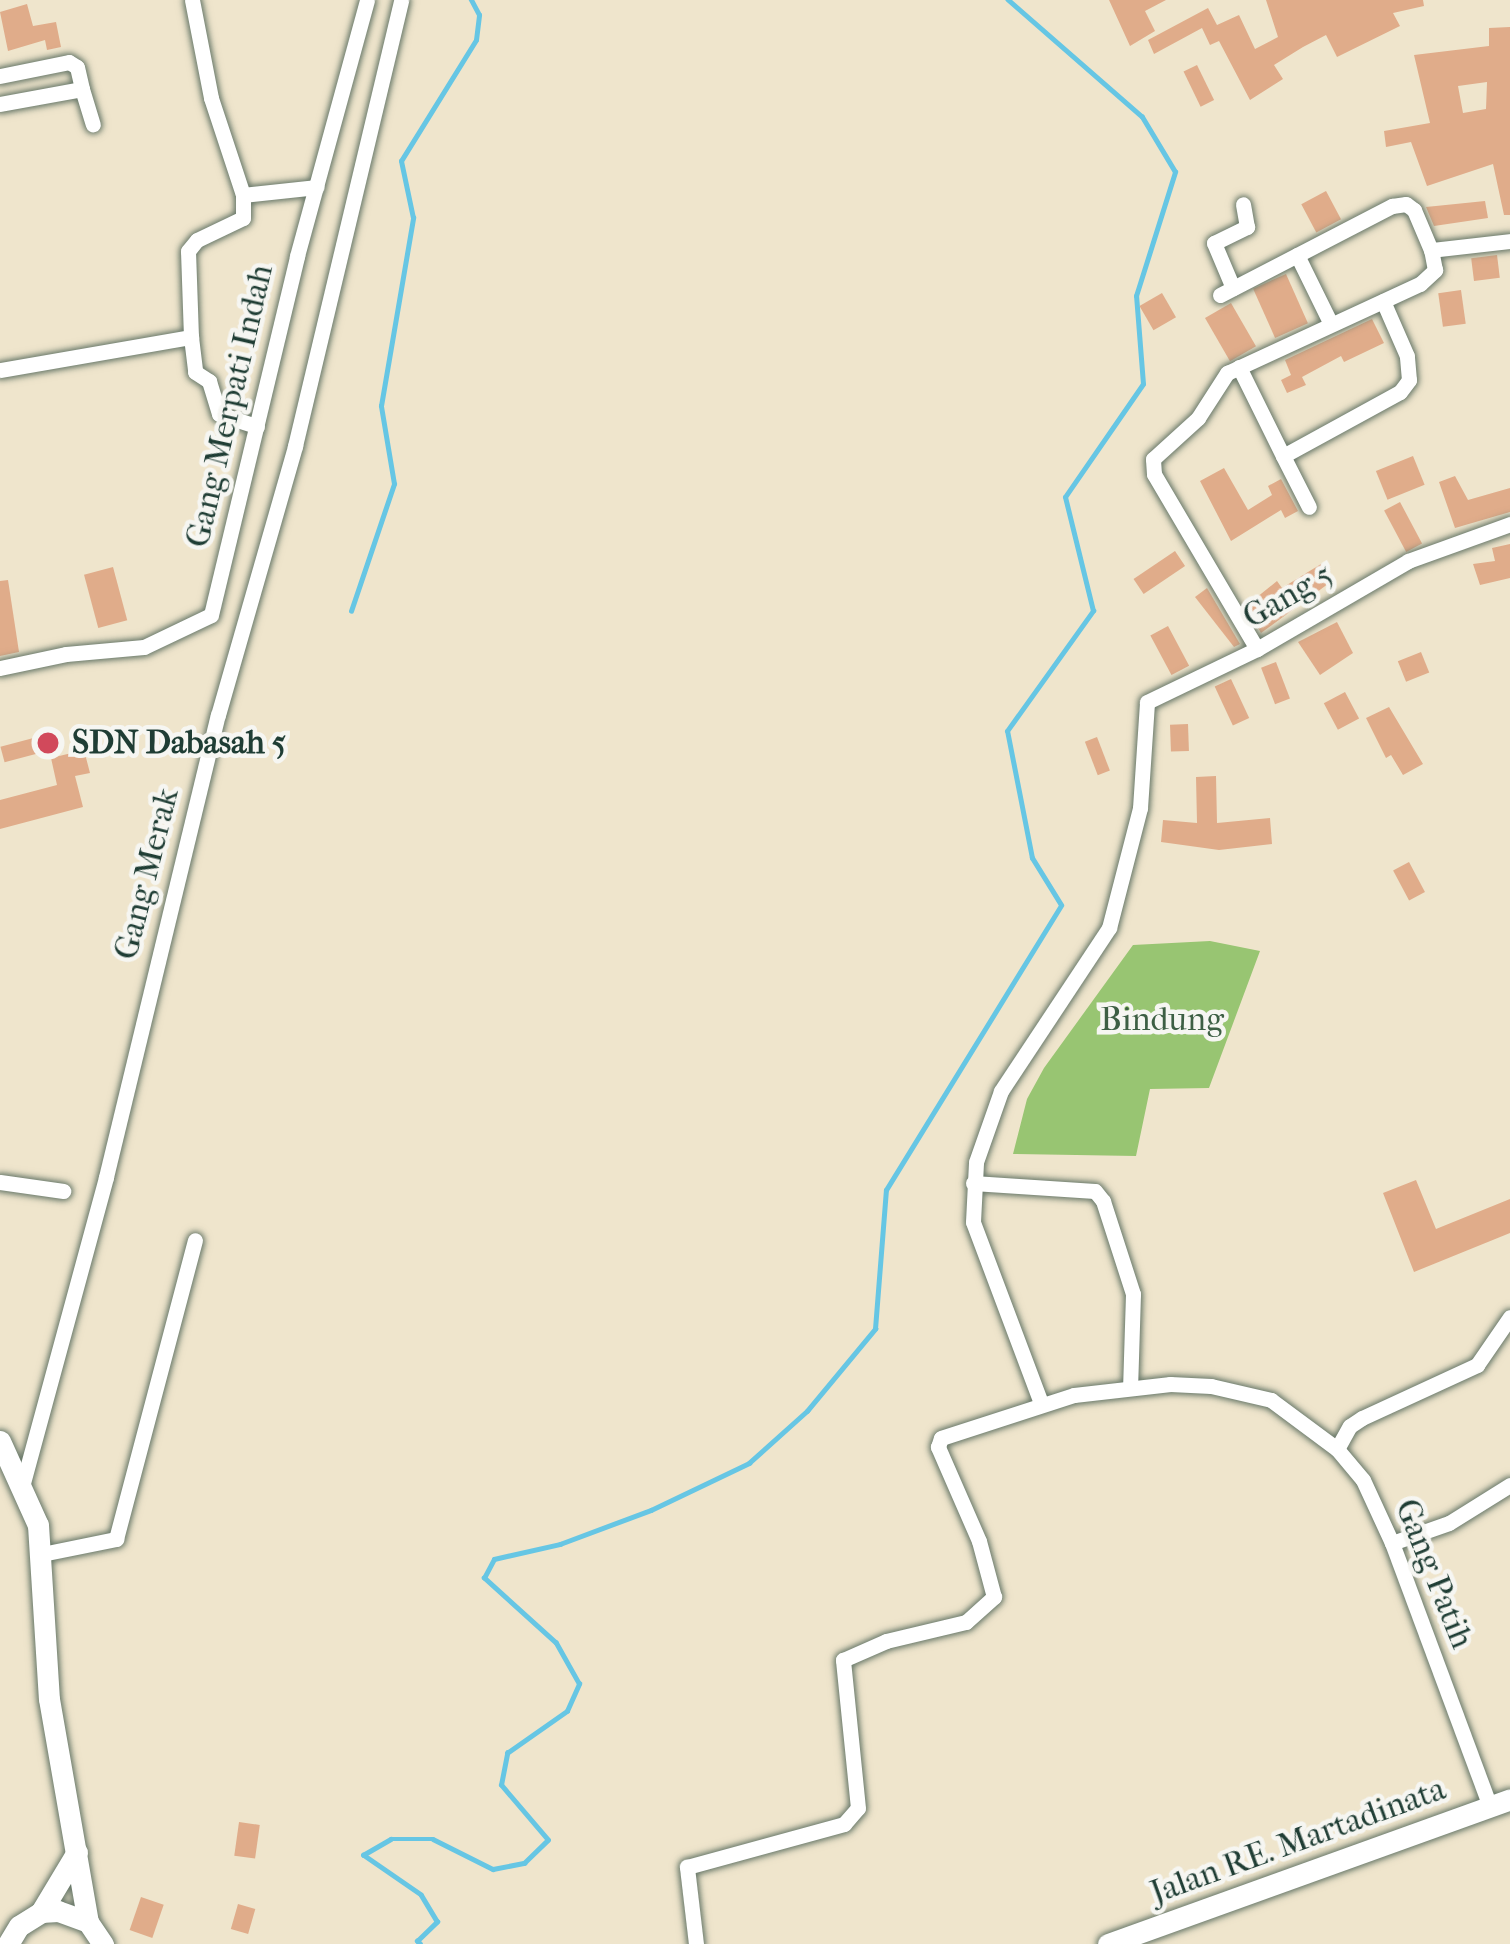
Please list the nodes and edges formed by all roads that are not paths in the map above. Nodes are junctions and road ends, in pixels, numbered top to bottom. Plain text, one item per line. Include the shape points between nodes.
1 (192, 0) edge
2 (367, 0) edge
3 (401, 0) edge
4 (0, 76) edge
5 (82, 89) junction
6 (0, 104) edge
7 (93, 124) dead end
8 (316, 187) junction
9 (243, 195) junction
10 (1243, 204) dead end
11 (1510, 242) edge
12 (1431, 250) junction
13 (1297, 255) junction
14 (1383, 301) junction
15 (1331, 325) junction
16 (191, 337) junction
17 (1239, 368) junction
18 (0, 370) edge
19 (257, 426) junction
20 (1283, 455) junction
21 (1309, 507) dead end
22 (1510, 524) edge
23 (1257, 649) junction
24 (0, 668) edge
25 (0, 1182) edge
26 (974, 1184) junction
27 (63, 1191) dead end
28 (195, 1240) dead end
29 (1510, 1317) edge
30 (1130, 1388) junction
31 (1041, 1403) junction
32 (0, 1441) edge
33 (1337, 1449) junction
34 (23, 1483) junction
35 (1510, 1485) edge
36 (1392, 1543) junction
37 (42, 1554) junction
38 (1500, 1803) edge
39 (77, 1852) junction
40 (41, 1912) junction
41 (88, 1922) junction
42 (1142, 1938) edge
43 (8, 1944) edge
44 (103, 1944) edge
45 (696, 1944) edge
46 (1108, 1944) edge

1 - 9 street via 211,98
2 - 8 street, Gang Merpati Indah
3 - 34 street, Gang Merak via 295,446 218,715
4 - 5 street via 69,62
5 - 6 street
5 - 7 street
8 - 9 street
8 - 19 street, Gang Merpati Indah
9 - 16 street via 243,218 188,251
10 - 13 street via 1247,226 1214,243 1226,292
11 - 12 street
12 - 13 street via 1406,204
12 - 14 street via 1431,277
13 - 15 street
14 - 15 street
14 - 20 street via 1409,380
15 - 17 street
16 - 18 street
16 - 19 street via 195,372 208,381 219,414
17 - 20 street
17 - 23 street via 1151,467
19 - 24 street, Gang Merpati Indah via 211,616 144,647
20 - 21 street
22 - 23 street, Gang 5 via 1408,561
23 - 26 street, Gang 5 via 1147,702 1132,851 1109,928 1001,1091
25 - 27 street
26 - 30 street via 1095,1192 1102,1201 1133,1294
26 - 31 street via 973,1222
28 - 37 street via 116,1539
29 - 33 street via 1477,1366 1362,1418
30 - 31 street
30 - 33 street, Gang Patih via 1211,1386 1271,1400
31 - 45 street via 941,1438 994,1597 966,1622 843,1660 859,1808 844,1824 687,1867
32 - 34 main road
33 - 36 street, Gang Patih via 1363,1480
34 - 37 main road
35 - 36 street via 1449,1523
36 - 38 street, Gang Patih
37 - 39 main road via 50,1699
38 - 42 main road, Jalan RE. Martadinata
39 - 40 main road
39 - 41 main road
40 - 41 main road
40 - 43 main road
41 - 44 main road
42 - 46 main road, Jalan RE. Martadinata

